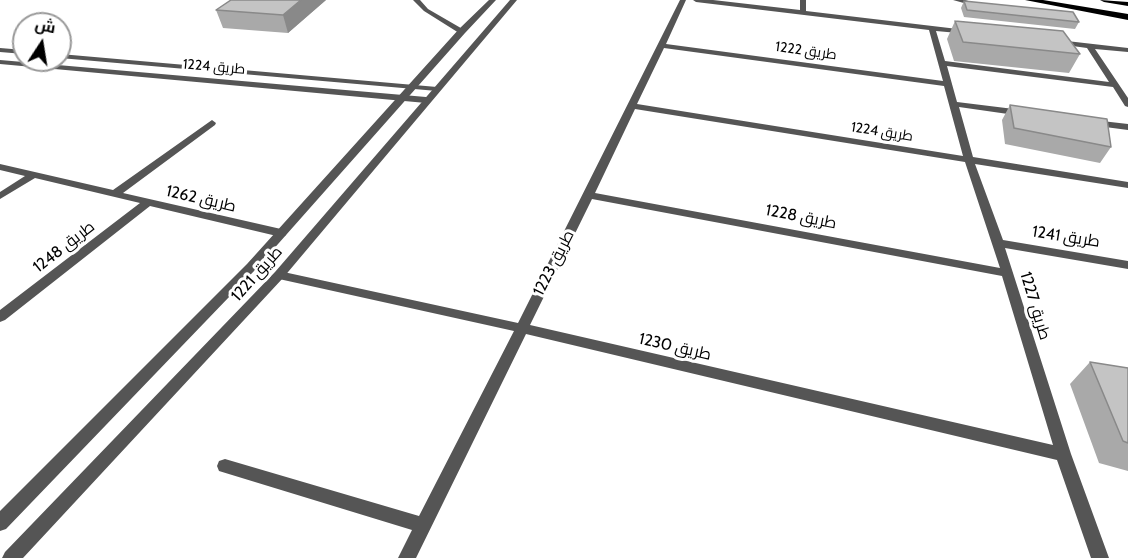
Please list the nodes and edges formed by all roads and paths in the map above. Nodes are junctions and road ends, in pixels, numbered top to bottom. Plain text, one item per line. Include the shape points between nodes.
1 (416, 0) edge
2 (493, 0) edge
3 (514, 0) edge
4 (683, 0) edge
5 (696, 0) edge
6 (803, 0) edge
7 (956, 0) edge
8 (1029, 0) edge
9 (1104, 0) edge
10 (1128, 4) edge
11 (987, 6) edge
12 (1080, 9) junction
13 (803, 13) junction
14 (1065, 16) edge
15 (1128, 17) edge
16 (932, 28) junction
17 (462, 31) junction
18 (977, 33) edge
19 (1045, 41) edge
20 (660, 45) junction
21 (1090, 46) junction
22 (1128, 50) edge
23 (72, 57) edge
24 (942, 63) junction
25 (72, 67) edge
26 (949, 84) junction
27 (414, 85) junction
28 (1114, 85) junction
29 (437, 89) junction
30 (403, 97) junction
31 (426, 100) junction
32 (955, 104) junction
33 (1128, 104) edge
34 (633, 106) junction
35 (1036, 115) edge
36 (1082, 121) edge
37 (212, 123) dead end
38 (1128, 128) edge
39 (969, 159) junction
40 (0, 167) edge
41 (35, 174) junction
42 (1128, 185) edge
43 (115, 194) junction
44 (589, 195) junction
45 (0, 196) edge
46 (148, 202) junction
47 (281, 233) junction
48 (998, 243) junction
49 (1128, 265) edge
50 (1007, 273) junction
51 (279, 276) junction
52 (0, 317) edge
53 (521, 328) junction
54 (1064, 454) junction
55 (225, 466) dead end
56 (0, 524) edge
57 (424, 525) junction
58 (11, 558) edge
59 (407, 558) edge
60 (1100, 558) edge

1 - 17 street
2 - 17 street, طريق 1221
3 - 29 street, طريق 1221
4 - 20 street, طريق 1223
5 - 13 street
6 - 13 street
7 - 11 street
8 - 12 main road
9 - 10 main road
12 - 14 street
12 - 15 main road
13 - 16 street
16 - 18 street
16 - 24 street, طريق 1227
17 - 27 street, طريق 1221
19 - 21 street
20 - 26 street, طريق 1222
20 - 34 street, طريق 1223
21 - 22 street
21 - 28 street
23 - 27 street, طريق 1224
24 - 26 street, طريق 1227
24 - 28 street
25 - 30 street, طريق 1224
26 - 32 street, طريق 1227
27 - 29 street, طريق 1224
27 - 30 street, طريق 1221
28 - 33 street
29 - 31 street, طريق 1221
30 - 31 street, طريق 1224
30 - 47 street, طريق 1221
31 - 51 street, طريق 1221
32 - 35 street
32 - 39 street, طريق 1227
34 - 39 street, طريق 1224
34 - 44 street, طريق 1223
36 - 38 street
37 - 43 street, طريق 1262
39 - 42 street, طريق 1224
39 - 48 street, طريق 1227
40 - 41 street, طريق 1262
41 - 43 street, طريق 1262
41 - 45 street
43 - 46 street, طريق 1262
44 - 50 street, طريق 1228
44 - 53 street, طريق 1223
46 - 47 street, طريق 1262
46 - 52 street, طريق 1248
47 - 56 street, طريق 1221
48 - 49 street, طريق 1241
48 - 50 street, طريق 1227
50 - 54 street, طريق 1227
51 - 53 street, طريق 1230
51 - 58 street, طريق 1221
53 - 54 street, طريق 1230
53 - 57 street, طريق 1223
54 - 60 street, طريق 1227
55 - 57 street
57 - 59 street, طريق 1223

